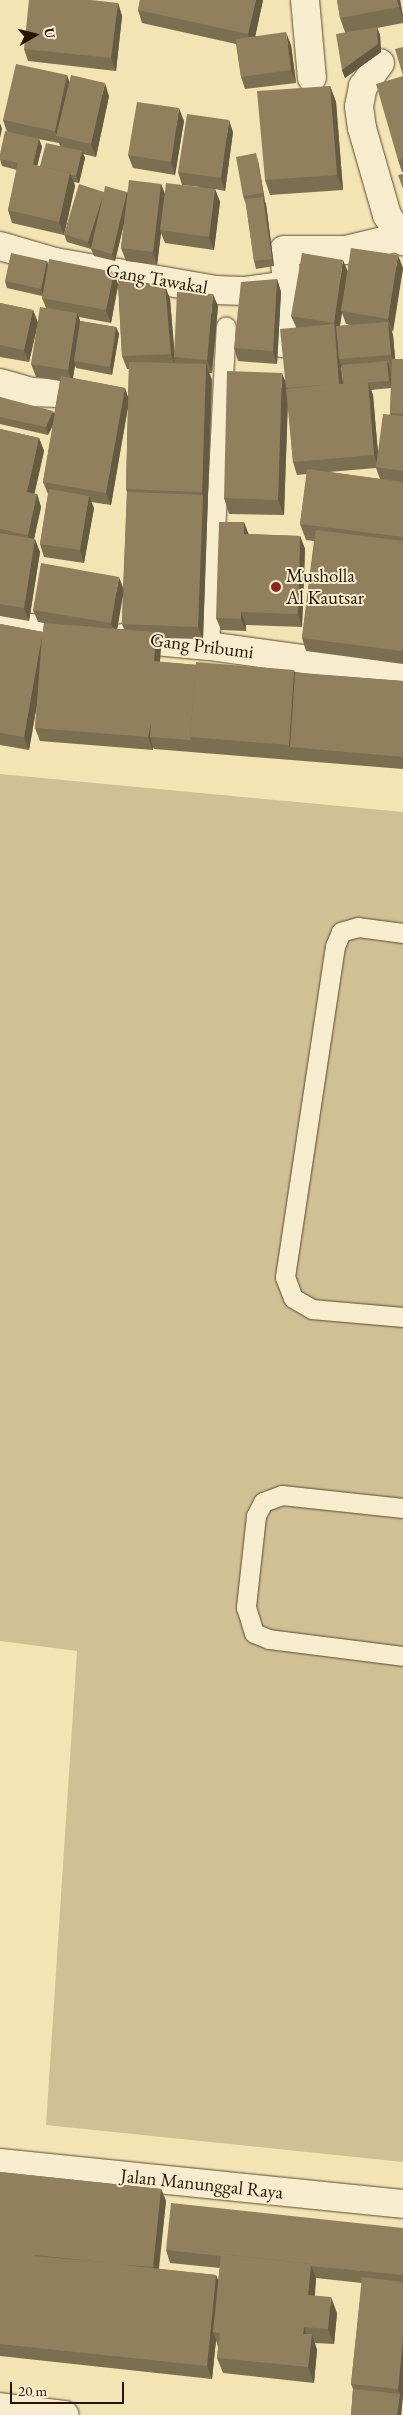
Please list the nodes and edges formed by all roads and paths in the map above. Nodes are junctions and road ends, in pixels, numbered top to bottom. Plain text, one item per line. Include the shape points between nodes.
1 (305, 0) edge
2 (380, 63) dead end
3 (312, 78) dead end
4 (402, 239) edge
5 (0, 246) edge
6 (287, 285) junction
7 (226, 326) dead end
8 (282, 342) edge
9 (0, 383) edge
10 (58, 393) edge
11 (0, 625) edge
12 (209, 646) junction
13 (403, 673) edge
14 (403, 933) edge
15 (403, 1317) edge
16 (403, 1508) edge
17 (403, 1656) edge
18 (0, 2163) edge
19 (403, 2204) edge
20 (0, 2407) edge
21 (65, 2415) edge

1 - 3 street
2 - 4 street via 363,86 359,107 387,215
4 - 6 street via 345,250 284,250
5 - 6 street, Gang Tawakal via 55,262 216,290 244,291
6 - 8 street
7 - 12 lane
9 - 10 street via 31,392
11 - 12 street, Gang Pribumi
12 - 13 street, Gang Pribumi
14 - 15 lane via 358,927 341,932 335,946 285,1277 293,1298 312,1309
16 - 17 lane via 282,1495 263,1502 256,1516 246,1607 254,1633 269,1639
18 - 19 street, Jalan Manunggal Raya
20 - 21 street

